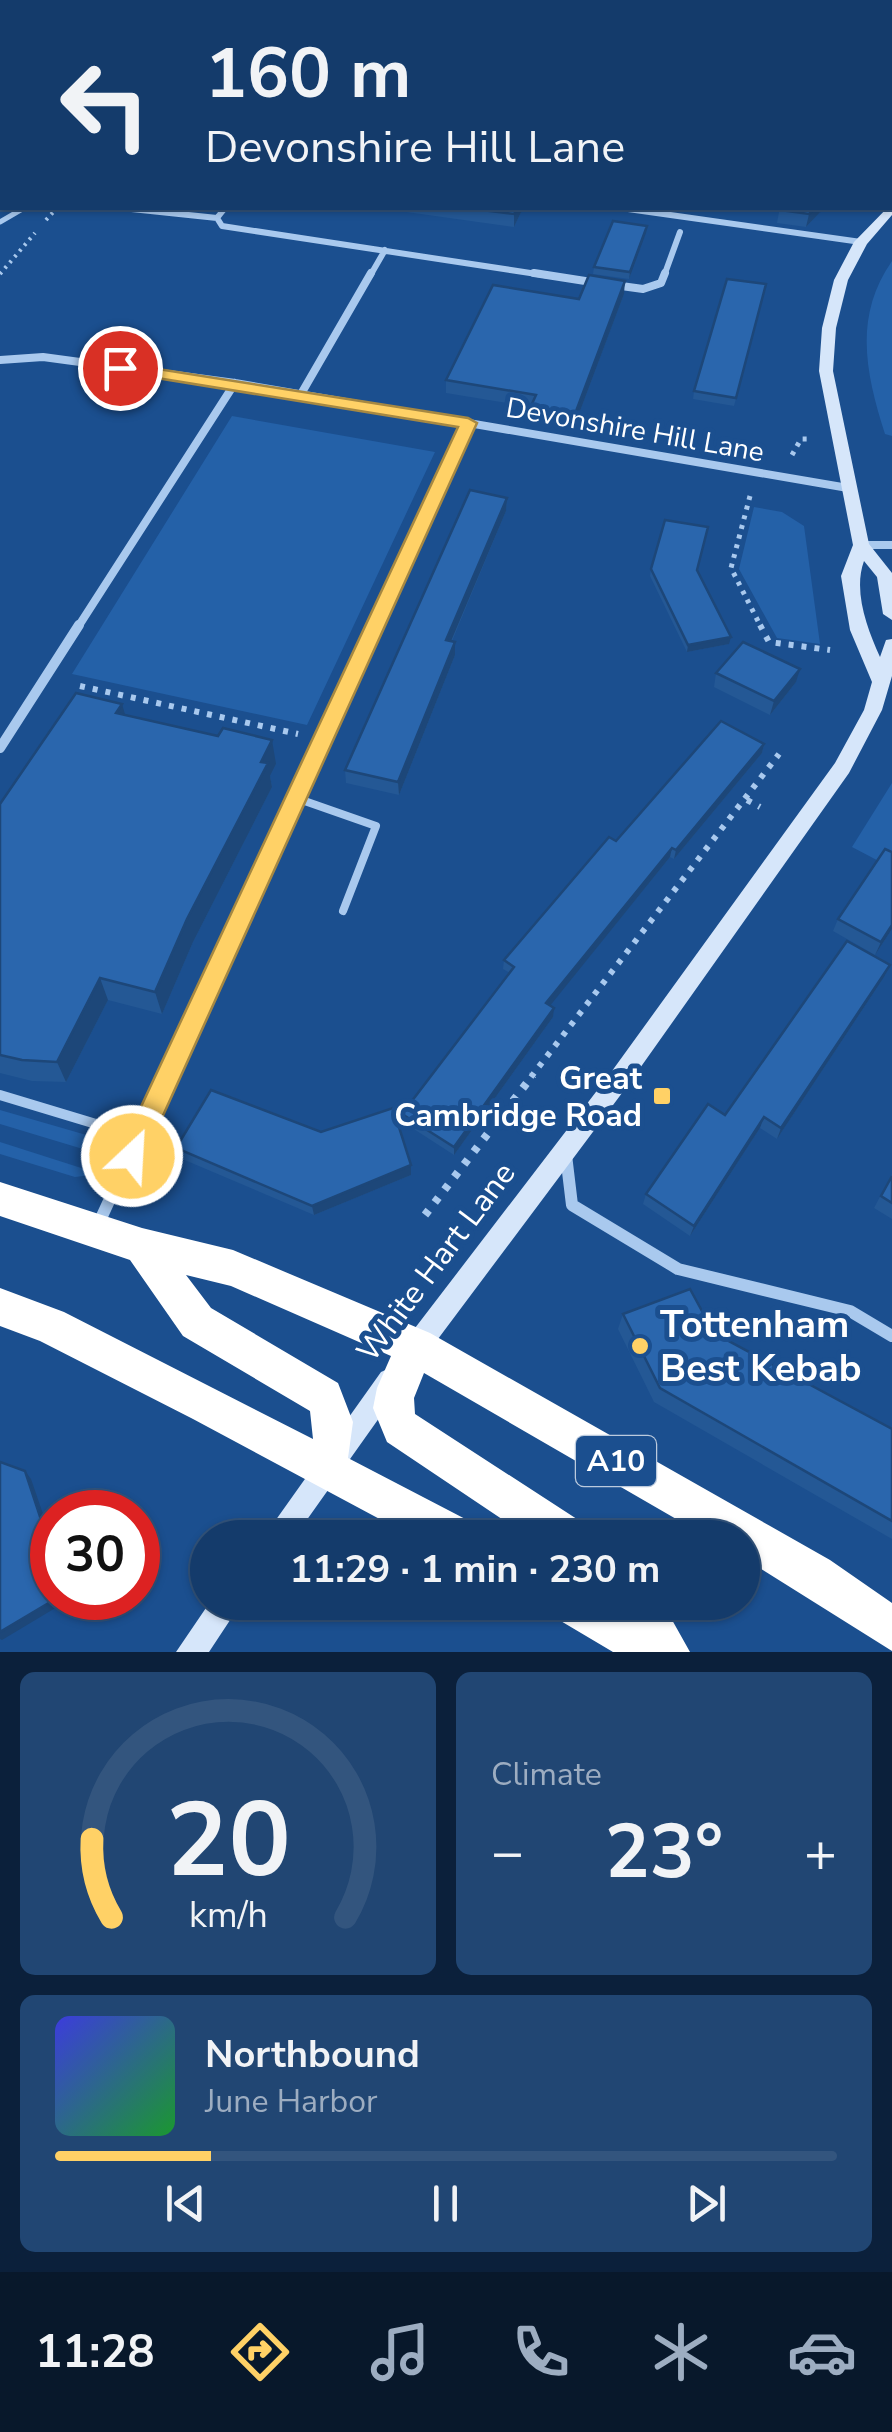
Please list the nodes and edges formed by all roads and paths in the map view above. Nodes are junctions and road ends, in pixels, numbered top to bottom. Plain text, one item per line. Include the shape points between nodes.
1 (55, 210) edge
2 (136, 210) edge
3 (224, 210) edge
4 (635, 210) edge
5 (890, 212) edge
6 (685, 217) junction
7 (220, 222) junction
8 (680, 232) joint
9 (862, 242) junction
10 (386, 250) junction
11 (0, 274) edge
12 (0, 360) edge
13 (235, 383) junction
14 (301, 394) junction
15 (468, 423) junction
16 (848, 488) junction
17 (750, 496) dead end
18 (861, 544) junction
19 (892, 546) edge
20 (892, 614) edge
21 (892, 645) edge
22 (830, 650) dead end
23 (886, 682) edge
24 (80, 686) dead end
25 (304, 736) dead end
26 (0, 748) edge
27 (780, 754) dead end
28 (296, 798) junction
29 (747, 800) junction
30 (760, 807) dead end
31 (344, 912) dead end
32 (0, 1095) edge
33 (140, 1137) junction
34 (566, 1149) junction
35 (0, 1199) edge
36 (425, 1215) dead end
37 (96, 1228) junction
38 (142, 1246) junction
39 (0, 1306) edge
40 (892, 1336) edge
41 (416, 1348) junction
42 (326, 1466) junction
43 (289, 1520) edge
44 (425, 1520) edge
45 (541, 1520) edge
46 (215, 1620) edge
47 (600, 1620) edge
48 (648, 1620) edge
49 (892, 1629) edge
50 (191, 1652) edge
51 (654, 1652) edge
52 (668, 1652) edge

1 - 11 path
2 - 7 street
3 - 7 street
4 - 6 street
5 - 9 street
6 - 8 lane
6 - 9 street
7 - 10 street
8 - 10 street via 667,278 654,288
9 - 16 street via 842,280 827,357
10 - 14 street
12 - 13 street, Devonshire Hill Lane via 43,358
13 - 14 street, Devonshire Hill Lane
13 - 26 street
14 - 15 street, Devonshire Hill Lane
15 - 16 street, Devonshire Hill Lane
15 - 28 street
16 - 18 street
17 - 22 path via 731,568 769,642
18 - 19 street
18 - 20 street via 884,576
18 - 23 street via 850,576 858,630
21 - 23 street, White Hart Lane
23 - 34 street, White Hart Lane via 842,768
24 - 25 path
27 - 29 path
28 - 31 lane via 376,826
28 - 33 street
29 - 30 path
29 - 36 path
32 - 33 lane
33 - 37 street
34 - 40 street via 572,1204 678,1269 850,1312
34 - 41 street, White Hart Lane
35 - 37 highway, A10
37 - 38 highway, A10
38 - 41 highway, A10 via 233,1268
38 - 42 highway via 197,1322 324,1397 335,1435
39 - 42 highway
41 - 42 street, White Hart Lane
41 - 45 highway via 390,1405 392,1418
41 - 49 highway, A10 via 815,1575
42 - 43 street, White Hart Lane
42 - 44 highway
46 - 50 street
47 - 51 highway
48 - 52 highway

